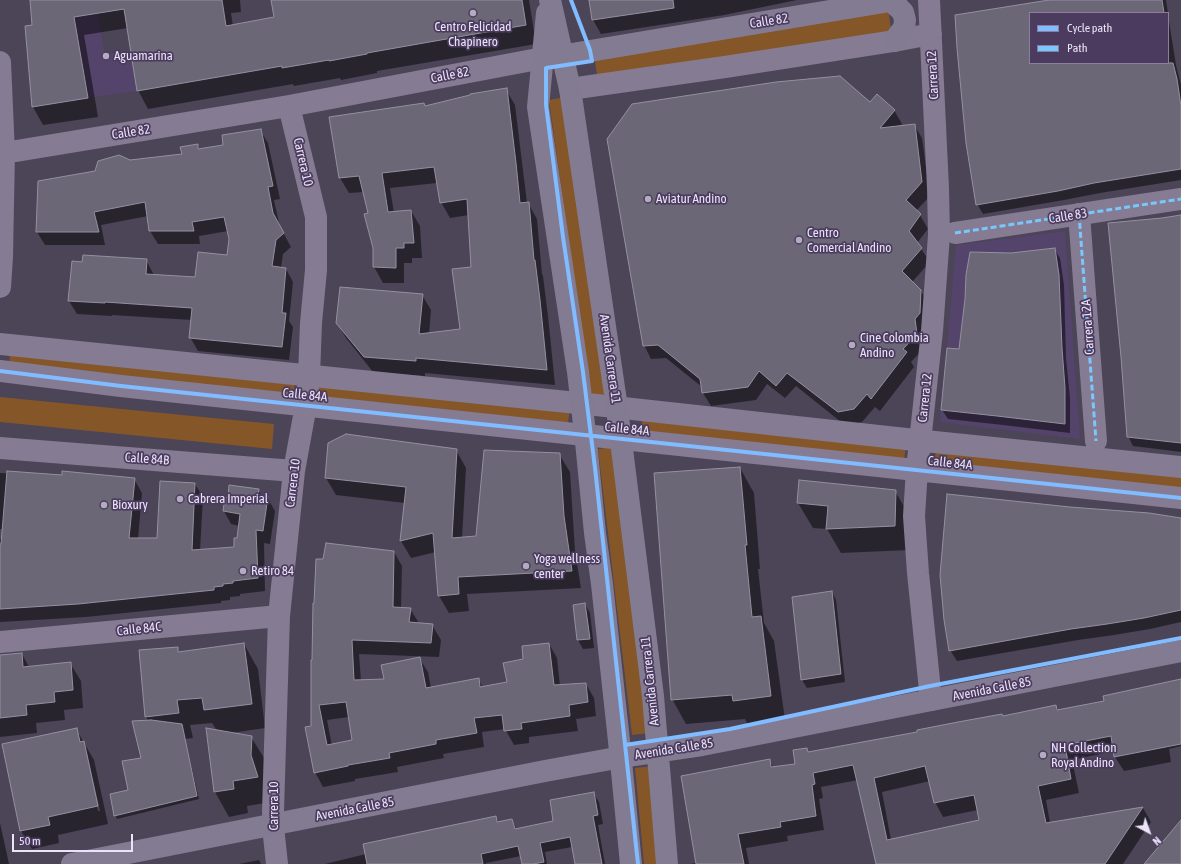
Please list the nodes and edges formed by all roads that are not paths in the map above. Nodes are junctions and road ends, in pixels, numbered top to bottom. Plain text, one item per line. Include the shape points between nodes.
1 (549, 0) edge
2 (894, 0) edge
3 (929, 0) edge
4 (931, 34) junction
5 (894, 42) junction
6 (552, 57) junction
7 (0, 62) edge
8 (570, 89) junction
9 (290, 106) junction
10 (4, 153) junction
11 (1181, 199) edge
12 (1079, 214) junction
13 (955, 233) dead end
14 (0, 287) edge
15 (0, 344) edge
16 (0, 371) edge
17 (309, 376) junction
18 (581, 404) junction
19 (306, 405) junction
20 (617, 407) junction
21 (585, 435) junction
22 (621, 439) junction
23 (921, 440) junction
24 (1096, 441) dead end
25 (0, 448) edge
26 (1181, 467) edge
27 (917, 469) junction
28 (294, 471) junction
29 (1181, 498) edge
30 (279, 616) junction
31 (0, 642) edge
32 (1181, 651) edge
33 (931, 700) junction
34 (658, 752) junction
35 (621, 757) junction
36 (273, 825) junction
37 (72, 864) edge
38 (277, 864) edge
39 (631, 864) edge
40 (668, 864) edge

1 - 6 main road, Avenida Carrera 11
2 - 5 main road via 903,12 905,20 904,28
2 - 6 main road, Calle 82
3 - 4 street, Carrera 12
4 - 5 street
4 - 23 street, Carrera 12 via 939,235
5 - 8 street
6 - 8 main road, Avenida Carrera 11
6 - 9 street, Calle 82
6 - 18 main road, Avenida Carrera 11 via 538,107
7 - 10 street
8 - 20 main road, Avenida Carrera 11
9 - 10 street, Calle 82
9 - 17 street, Carrera 10 via 316,217 316,270
10 - 14 street
11 - 12 street, Calle 83
12 - 13 street, Calle 83
12 - 24 street, Carrera 12A
15 - 17 street, Calle 84A
16 - 19 street, Calle 84A
17 - 18 street, Calle 84A
17 - 19 street, Carrera 10
18 - 20 street, Calle 84A
18 - 21 main road, Avenida Carrera 11
19 - 21 street, Calle 84A
19 - 28 street, Carrera 10
20 - 22 main road, Avenida Carrera 11
20 - 23 street, Calle 84A
21 - 22 street, Calle 84A
21 - 35 main road, Avenida Carrera 11
22 - 27 street, Calle 84A
22 - 34 main road, Avenida Carrera 11
23 - 26 street, Calle 84A
23 - 27 street, Carrera 12
25 - 28 street, Calle 84B
27 - 29 street, Calle 84A
27 - 33 street, Carrera 12 via 914,516
28 - 30 street, Carrera 10
30 - 31 street, Calle 84C
30 - 36 street, Carrera 10
32 - 33 main road, Avenida Calle 85
33 - 34 main road, Avenida Calle 85
34 - 35 main road, Avenida Calle 85
34 - 40 main road, Avenida Carrera 11
35 - 36 main road, Avenida Calle 85
35 - 39 main road, Avenida Carrera 11
36 - 37 main road, Avenida Calle 85
36 - 38 street, Carrera 10

